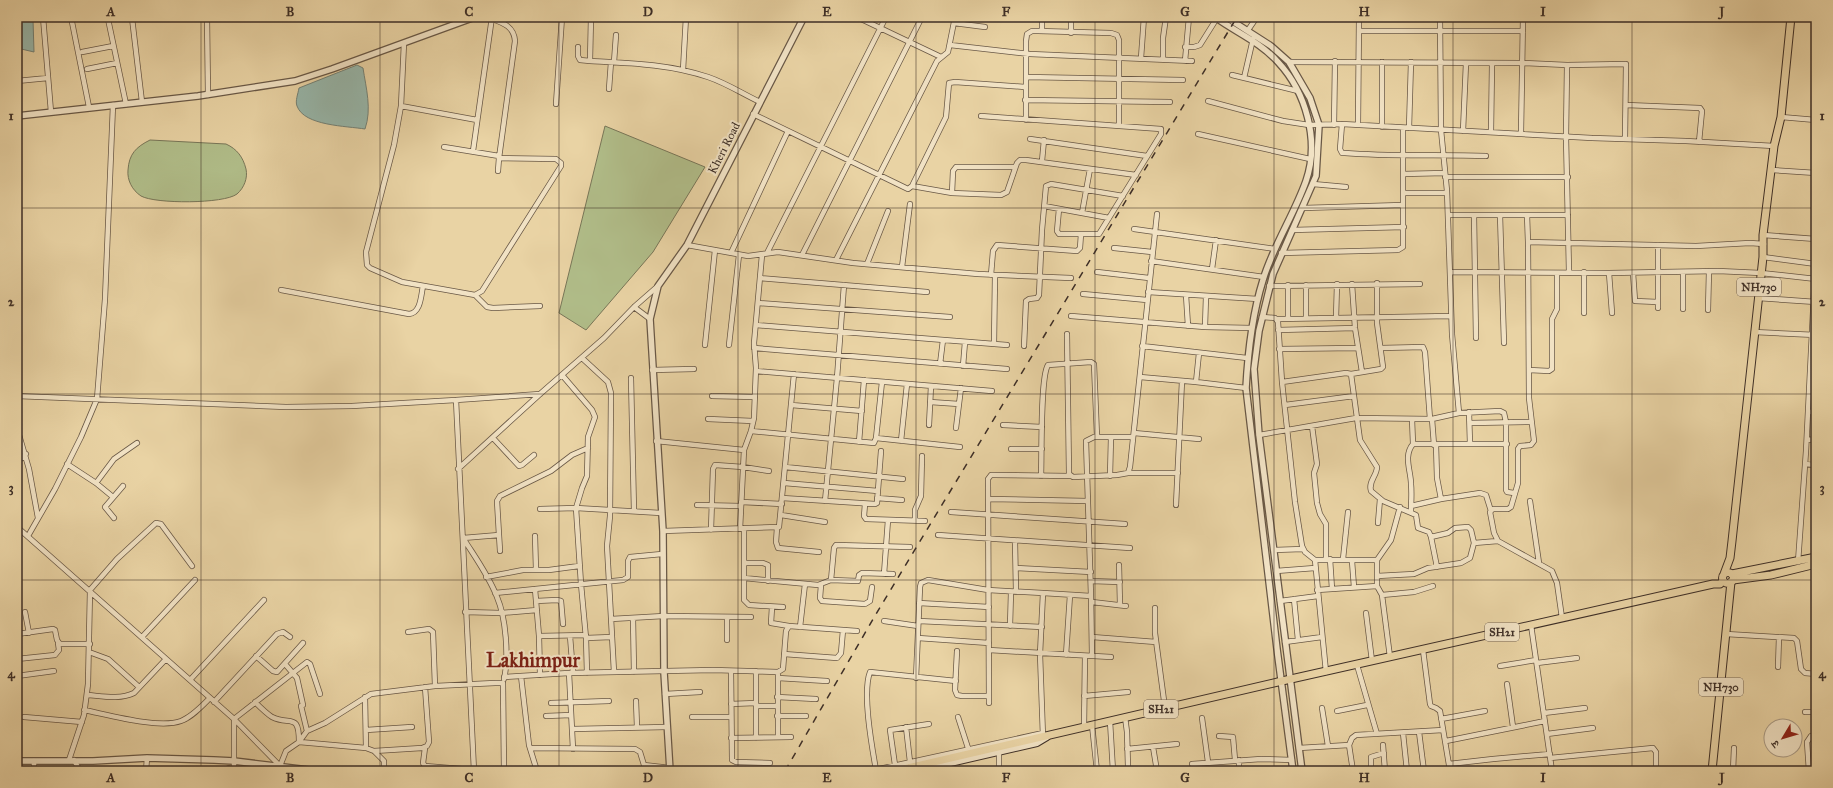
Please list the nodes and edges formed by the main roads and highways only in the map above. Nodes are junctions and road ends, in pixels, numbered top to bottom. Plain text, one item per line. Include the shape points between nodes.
1 (1791, 17) edge
2 (1816, 558) edge
3 (1816, 564) edge
4 (1798, 565) junction
5 (1728, 578) junction
6 (1044, 736) junction
7 (895, 768) edge
8 (916, 771) edge
9 (1712, 771) edge

1 - 5 main road, NH730 via 1781,117 1774,146 1763,234 1763,257
2 - 4 main road, SH21
3 - 4 main road, SH21
4 - 5 main road, SH21
5 - 6 main road, SH21 via 1720,584
5 - 9 main road, NH730 via 1729,603
6 - 7 main road, SH21
6 - 8 main road via 1037,743

